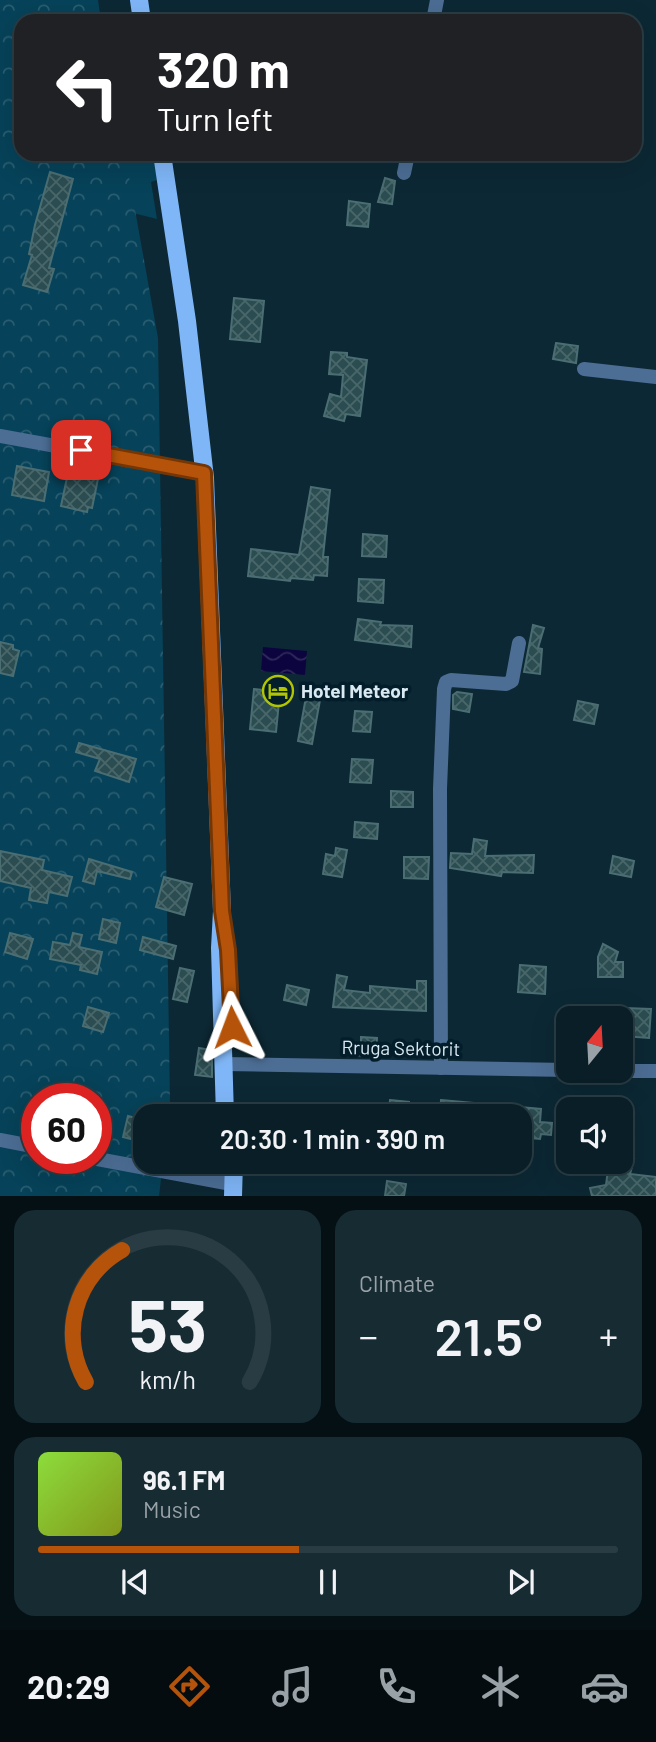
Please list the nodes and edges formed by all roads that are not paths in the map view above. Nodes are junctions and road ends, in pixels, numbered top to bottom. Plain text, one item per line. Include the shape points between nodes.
1 (163, 161) edge
2 (407, 161) edge
3 (404, 173) dead end
4 (584, 369) dead end
5 (656, 377) edge
6 (0, 436) edge
7 (204, 473) junction
8 (519, 643) dead end
9 (228, 1064) junction
10 (441, 1068) junction
11 (556, 1070) edge
12 (634, 1071) edge
13 (656, 1071) edge
14 (226, 1104) edge
15 (233, 1104) edge
16 (0, 1140) edge
17 (21, 1144) edge
18 (112, 1163) edge
19 (227, 1174) edge
20 (232, 1174) edge
21 (228, 1192) edge

1 - 7 main road
2 - 3 street
4 - 5 street
6 - 7 street
7 - 9 main road via 222,911 228,950
8 - 10 street via 512,681 451,680 444,689
9 - 10 street, Rruga Sektorit
9 - 14 main road
9 - 15 main road
10 - 11 street, Rruga Sektorit
12 - 13 street
16 - 17 street
18 - 21 street
19 - 21 main road
20 - 21 main road

